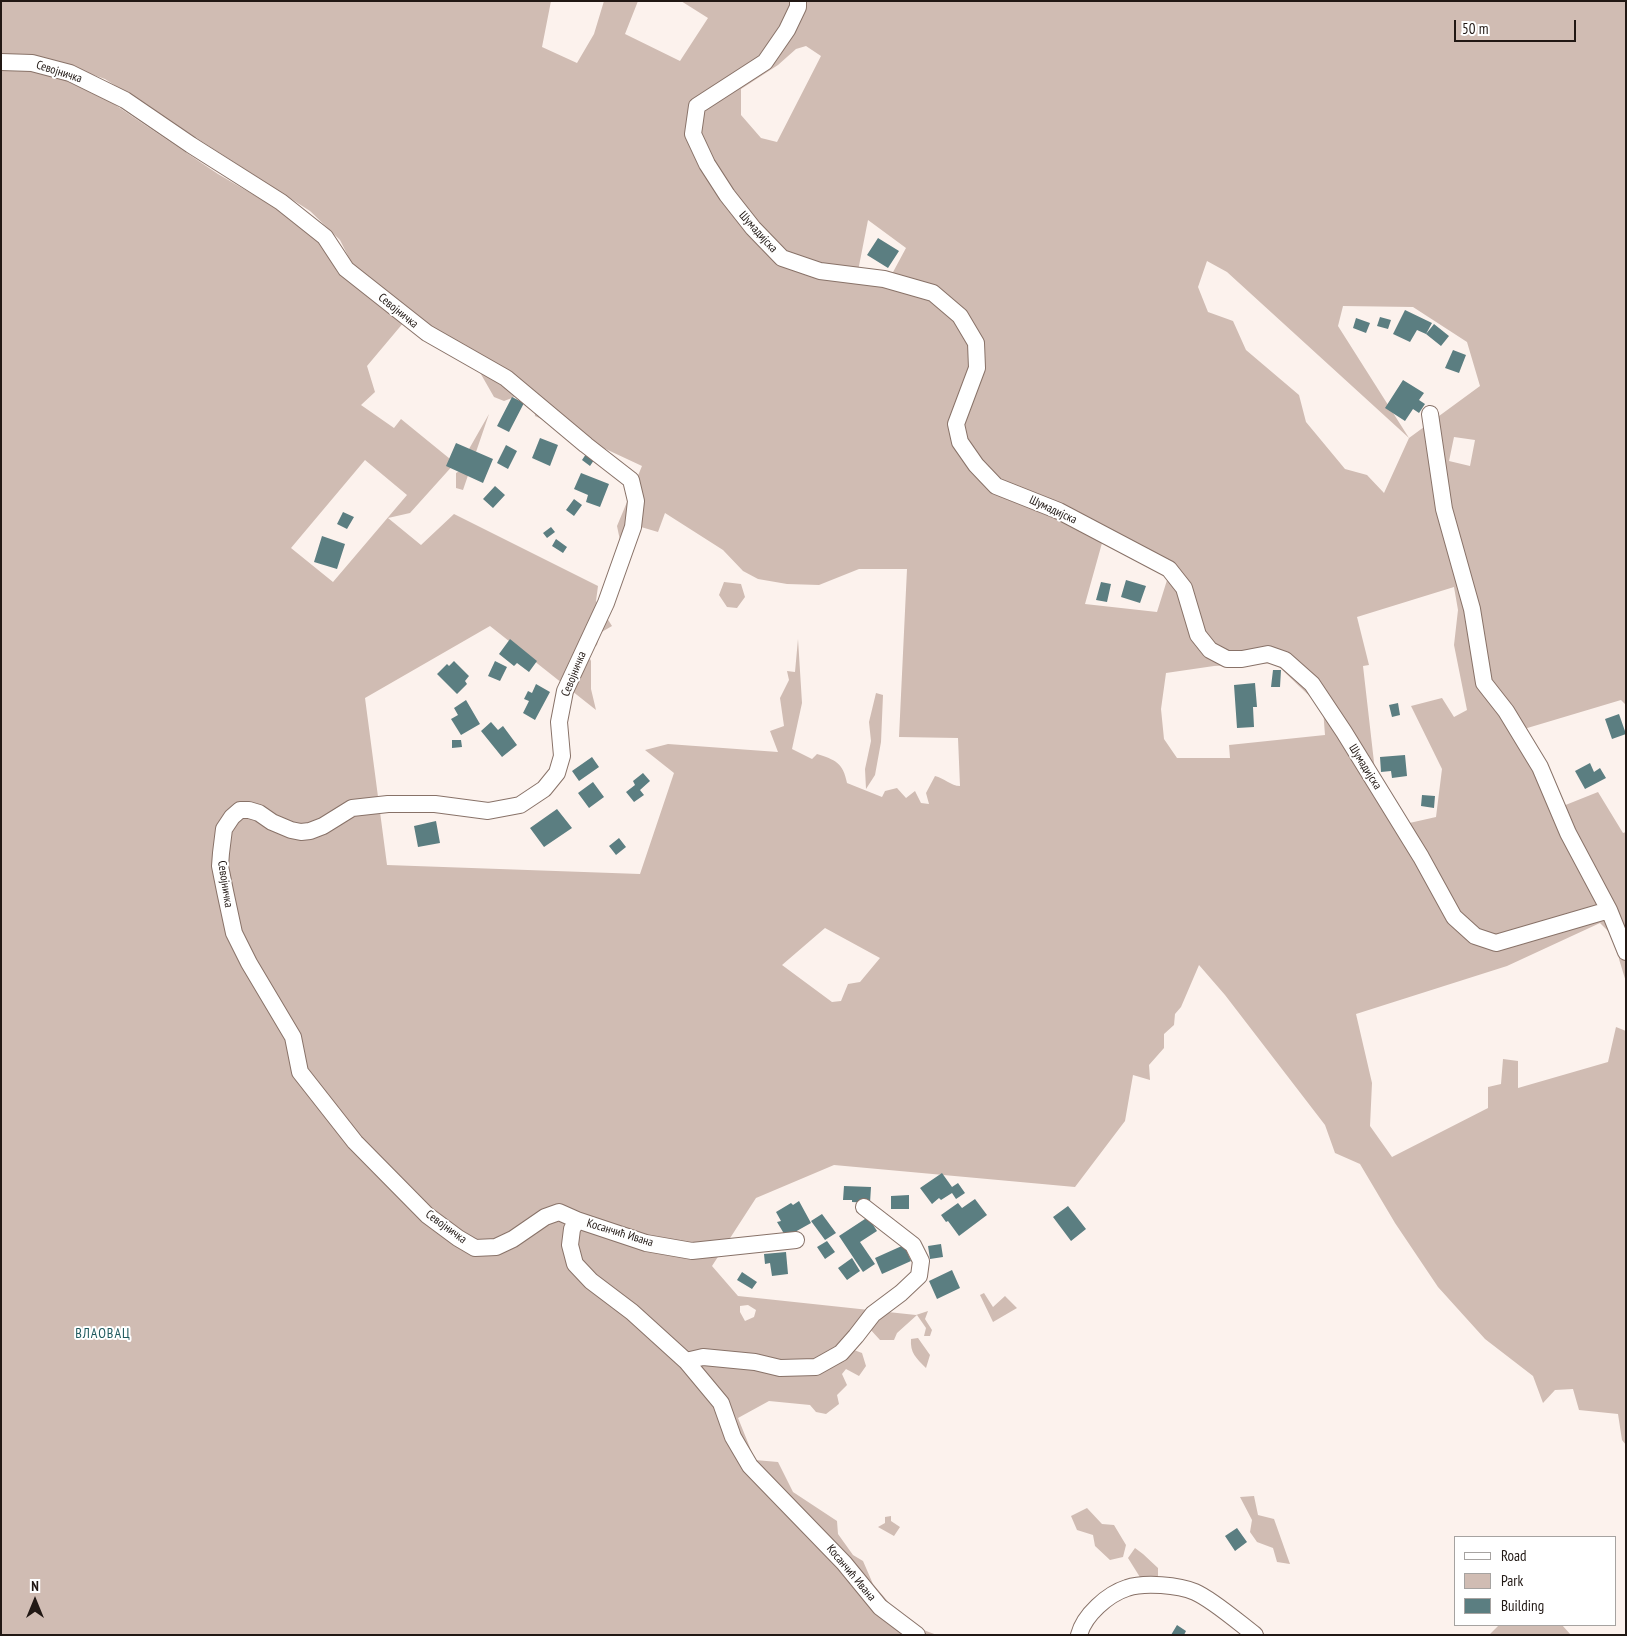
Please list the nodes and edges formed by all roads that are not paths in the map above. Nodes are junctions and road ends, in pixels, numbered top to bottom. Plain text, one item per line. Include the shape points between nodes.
1 (798, 1) edge
2 (1, 62) edge
3 (1430, 414) dead end
4 (1609, 910) junction
5 (1626, 952) edge
6 (864, 1207) dead end
7 (577, 1220) junction
8 (796, 1240) dead end
9 (686, 1361) junction
10 (917, 1635) edge
11 (1079, 1635) edge
12 (1255, 1635) edge

1 - 4 street, Шумадијска via 787,30 765,62 697,106 693,134 726,194 753,228 782,258 820,271 884,279 933,294 960,316 976,343 976,368 956,424 960,442 976,465 996,486 1059,511 1169,569 1184,588 1198,635 1210,650 1227,659 1268,654 1285,660 1312,684 1406,833 1454,917 1475,936 1496,942
2 - 7 street, Севојничка via 32,63 70,73 125,100 281,202 325,237 346,269 419,328 506,378 631,480 636,501 633,527 606,603 566,691 559,722 562,756 557,774 544,789 520,805 488,811 435,804 352,808 323,826 301,832 272,822 259,813 240,810 224,829 221,853 222,875 234,933 293,1037 300,1072 355,1142 427,1215 475,1248 496,1247 558,1212
3 - 4 street via 1444,509 1472,609 1484,683 1506,711 1540,767 1568,833
4 - 5 street
6 - 9 street via 913,1245 922,1261 920,1276 874,1314 841,1353 816,1367 780,1368 703,1357
7 - 8 street, Косанчић Ивана via 646,1243 692,1251
7 - 9 street, Косанчић Ивана via 570,1245 576,1264 591,1281 632,1312
9 - 10 street, Косанчић Ивана via 721,1403 733,1437 750,1466 844,1563 880,1607
11 - 12 street via 1098,1605 1127,1588 1166,1584 1196,1592

